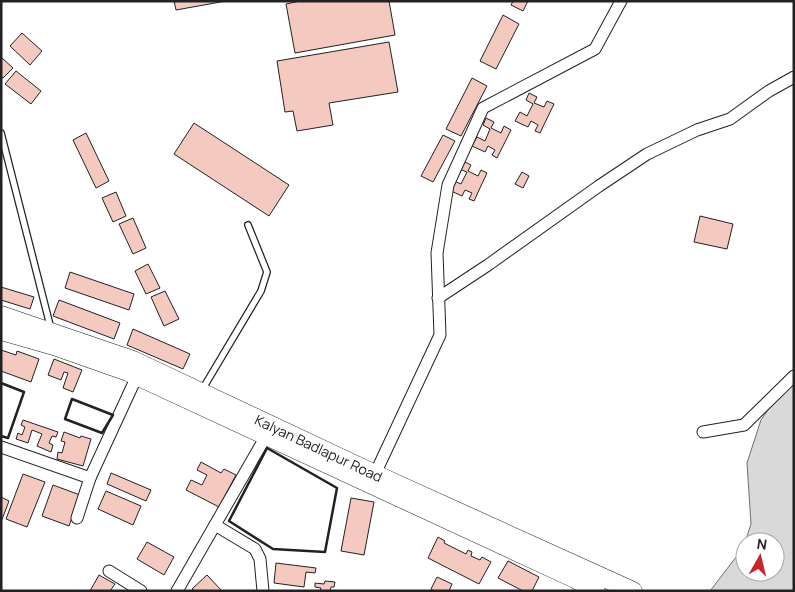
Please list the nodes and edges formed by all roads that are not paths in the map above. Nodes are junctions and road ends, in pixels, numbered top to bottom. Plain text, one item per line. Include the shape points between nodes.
1 (621, 1) edge
2 (794, 77) edge
3 (1, 133) edge
4 (248, 225) dead end
5 (438, 298) junction
6 (1, 315) edge
7 (1, 331) edge
8 (52, 332) junction
9 (137, 376) junction
10 (794, 376) edge
11 (197, 397) junction
12 (269, 431) junction
13 (703, 432) dead end
14 (1, 447) edge
15 (375, 474) junction
16 (90, 478) junction
17 (77, 518) dead end
18 (216, 525) junction
19 (109, 571) dead end
20 (579, 581) edge
21 (142, 591) edge
22 (177, 591) edge
23 (264, 591) edge
24 (596, 591) edge
25 (633, 591) edge

1 - 5 street via 595,49 483,108 448,186 437,253
2 - 5 street via 730,119 697,130 647,154
3 - 8 lane
4 - 11 lane via 267,272 261,290
5 - 15 street via 440,336
6 - 8 main road, Kalyan Badlapur Road
7 - 9 main road, Kalyan Badlapur Road
8 - 11 main road, Kalyan Badlapur Road via 133,360
9 - 11 main road, Kalyan Badlapur Road
9 - 16 street
10 - 13 street via 744,425
11 - 12 main road, Kalyan Badlapur Road
12 - 15 main road, Kalyan Badlapur Road
12 - 18 street
12 - 20 main road, Kalyan Badlapur Road
14 - 16 street
15 - 20 main road, Kalyan Badlapur Road
16 - 17 street
18 - 22 street
18 - 23 street via 255,549 260,559
19 - 21 street
20 - 24 main road, Kalyan Badlapur Road
20 - 25 main road, Kalyan Badlapur Road

